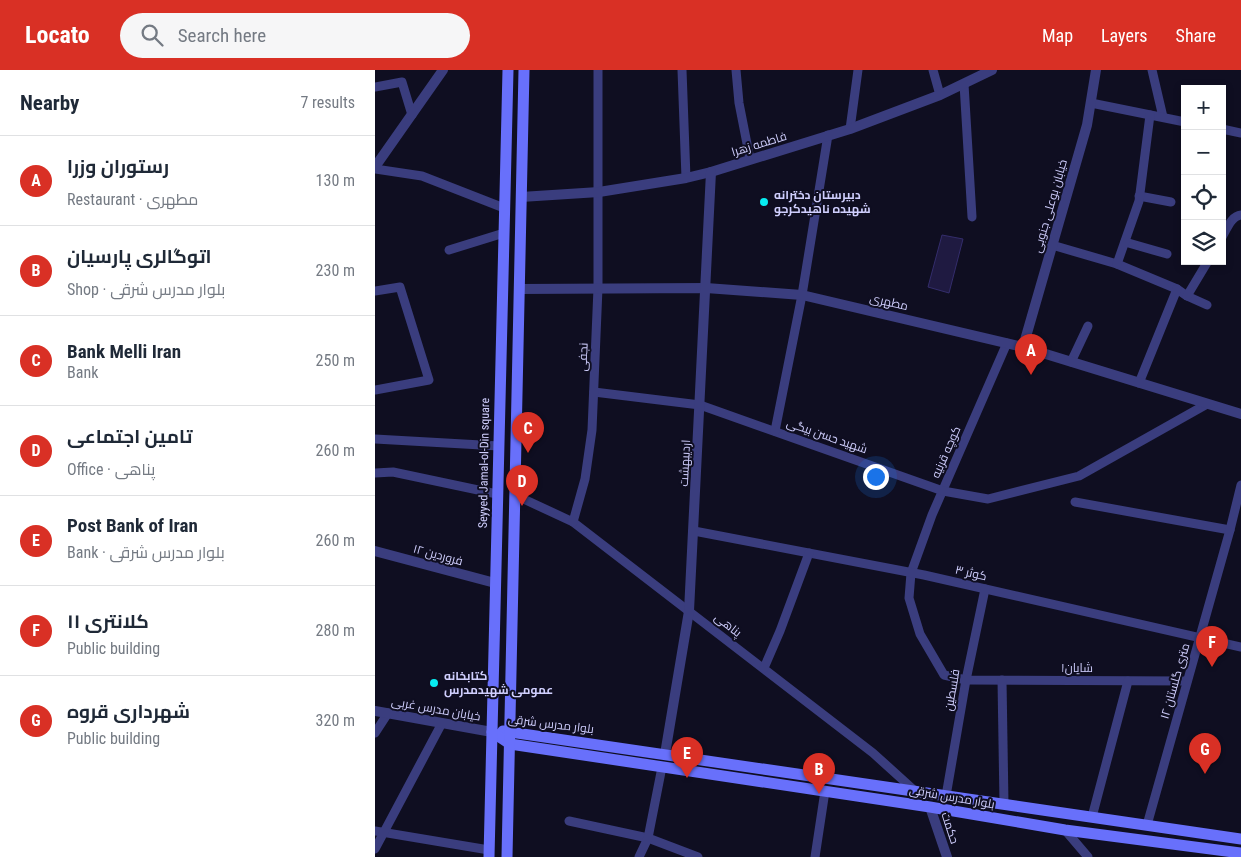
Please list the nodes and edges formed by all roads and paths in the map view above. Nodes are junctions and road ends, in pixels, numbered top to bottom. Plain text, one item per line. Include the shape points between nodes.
1 (443, 70) edge
2 (508, 70) edge
3 (524, 70) edge
4 (598, 70) edge
5 (683, 70) edge
6 (736, 70) edge
7 (858, 70) edge
8 (933, 70) edge
9 (992, 70) edge
10 (1095, 70) edge
11 (1152, 70) edge
12 (964, 84) junction
13 (375, 87) edge
14 (940, 95) junction
15 (1091, 103) junction
16 (412, 115) junction
17 (1150, 115) junction
18 (1163, 117) junction
19 (1181, 121) edge
20 (850, 129) junction
21 (1226, 130) edge
22 (1241, 133) edge
23 (828, 135) junction
24 (750, 159) junction
25 (375, 168) edge
26 (711, 172) junction
27 (686, 178) junction
28 (599, 192) junction
29 (1139, 196) junction
30 (521, 197) junction
31 (1171, 202) dead end
32 (504, 208) junction
33 (1241, 215) edge
34 (972, 217) dead end
35 (1226, 230) edge
36 (504, 233) junction
37 (1125, 242) junction
38 (1052, 245) junction
39 (449, 250) dead end
40 (1167, 254) dead end
41 (1117, 264) junction
42 (1206, 265) edge
43 (598, 288) junction
44 (706, 288) junction
45 (519, 289) junction
46 (1177, 289) junction
47 (375, 291) edge
48 (802, 294) junction
49 (1187, 296) junction
50 (1207, 305) dead end
51 (1088, 326) dead end
52 (1007, 343) junction
53 (1023, 347) junction
54 (1071, 362) junction
55 (1139, 383) junction
56 (375, 390) edge
57 (594, 392) junction
58 (500, 397) junction
59 (517, 398) junction
60 (1207, 404) junction
61 (700, 405) junction
62 (1241, 414) edge
63 (775, 432) junction
64 (375, 439) edge
65 (499, 446) junction
66 (375, 473) edge
67 (1241, 485) edge
68 (943, 491) junction
69 (497, 494) junction
70 (515, 495) junction
71 (1075, 502) dead end
72 (573, 522) junction
73 (1230, 530) junction
74 (694, 531) junction
75 (375, 551) edge
76 (809, 553) junction
77 (911, 573) junction
78 (495, 583) junction
79 (985, 589) junction
80 (689, 611) junction
81 (1200, 638) junction
82 (1241, 647) edge
83 (764, 668) junction
84 (966, 680) junction
85 (1002, 680) junction
86 (1128, 681) junction
87 (1187, 681) junction
88 (375, 711) edge
89 (388, 713) junction
90 (442, 723) junction
91 (510, 731) junction
92 (492, 732) junction
93 (375, 733) edge
94 (510, 744) junction
95 (665, 754) junction
96 (662, 767) junction
97 (825, 791) junction
98 (915, 791) junction
99 (946, 796) junction
100 (1004, 804) junction
101 (930, 806) junction
102 (1092, 817) junction
103 (569, 821) dead end
104 (1147, 825) junction
105 (1065, 830) junction
106 (379, 832) edge
107 (648, 838) junction
108 (1241, 839) edge
109 (375, 849) edge
110 (1241, 853) edge
111 (489, 854) edge
112 (507, 857) edge
113 (639, 857) edge
114 (698, 857) edge
115 (815, 857) edge
116 (947, 857) edge
117 (1089, 857) edge

1 - 16 street
2 - 32 main road, Seyyed Jamal-ol-Din square
3 - 30 main road
4 - 28 street, نجفی
5 - 27 street
6 - 24 street
7 - 20 street
8 - 14 street
9 - 12 street, فاطمه زهرا
10 - 15 street, خیابان بوعلی جنوبی
11 - 18 street
12 - 14 street, فاطمه زهرا
12 - 34 street
13 - 16 street via 402,82
14 - 20 street, فاطمه زهرا
15 - 17 street
15 - 38 street, خیابان بوعلی جنوبی
16 - 25 street
17 - 18 street
17 - 29 street
18 - 19 street
20 - 23 street, فاطمه زهرا
21 - 22 street
23 - 24 street, فاطمه زهرا
23 - 48 street
24 - 26 street, فاطمه زهرا
25 - 32 street via 422,176
26 - 27 street, فاطمه زهرا
26 - 44 street, اردیبهشت
27 - 28 street, فاطمه زهرا
28 - 30 street, فاطمه زهرا
28 - 43 street, نجفی
29 - 31 street
29 - 37 street
30 - 45 main road
32 - 36 main road, Seyyed Jamal-ol-Din square
33 - 35 street via 1233,218
36 - 39 street
36 - 58 main road, Seyyed Jamal-ol-Din square
37 - 40 street
37 - 41 street
38 - 41 street
38 - 53 street, خیابان بوعلی جنوبی
41 - 46 street
42 - 49 street
43 - 44 street, مطهری
43 - 45 street, مطهری
43 - 57 street, نجفی
44 - 48 street, مطهری
44 - 61 street, اردیبهشت
45 - 59 main road
46 - 49 street
46 - 55 street
47 - 56 street via 400,287 429,380
48 - 52 street, مطهری
48 - 63 street
49 - 50 street
51 - 54 street
52 - 53 street, مطهری
52 - 68 street, کوچه قرنیه
53 - 54 street, مطهری
54 - 55 street, مطهری
55 - 60 street, مطهری
57 - 61 street, شهید حسن بیگی
57 - 72 street, نجفی via 585,479
58 - 59 main road
58 - 65 main road, Seyyed Jamal-ol-Din square
59 - 70 main road
60 - 62 street, مطهری
60 - 68 street, شهید حسن بیگی via 1079,476 987,499
61 - 63 street, شهید حسن بیگی
61 - 74 street, اردیبهشت
63 - 68 street, شهید حسن بیگی
64 - 65 street
65 - 69 main road, Seyyed Jamal-ol-Din square
66 - 69 street via 393,472
67 - 73 street, ۱۲ متری گلستان
68 - 77 street, کوچه قرنیه
69 - 78 main road, Seyyed Jamal-ol-Din square
70 - 72 street, پناهی
70 - 91 main road
71 - 73 street
72 - 80 street, پناهی
73 - 81 street, ۱۲ متری گلستان
74 - 76 street, کوثر ۳
74 - 80 street, اردیبهشت
75 - 78 street, ۱۲ فروردین
76 - 77 street, کوثر ۳
76 - 83 street
77 - 79 street, کوثر ۳
77 - 84 street, کوچه قرنیه via 909,598 920,634 944,675
78 - 92 main road, Seyyed Jamal-ol-Din square
79 - 81 street, کوثر ۳
79 - 84 street, فلسطین
80 - 83 street, پناهی
80 - 95 street, اردیبهشت
81 - 82 street, کوثر ۳
81 - 87 street, ۱۲ متری گلستان
83 - 98 street, پناهی via 873,753
84 - 85 street, شایان۱
84 - 99 street, فلسطین
85 - 86 street, شایان۱
85 - 100 street
86 - 87 street, شایان۱
86 - 102 street
87 - 104 street, ۱۲ متری گلستان
88 - 89 street, خیابان مدرس غربی
89 - 90 street, خیابان مدرس غربی
89 - 93 street
90 - 92 street, خیابان مدرس غربی
90 - 106 street
91 - 92 main road, بلوار مدرس شرقی
91 - 94 main road
91 - 95 main road, بلوار مدرس شرقی
92 - 94 main road, بلوار مدرس شرقی
92 - 111 main road, Seyyed Jamal-ol-Din square
94 - 96 main road, بلوار مدرس شرقی
94 - 112 main road
95 - 96 main road
95 - 98 main road, بلوار مدرس شرقی
96 - 97 main road, بلوار مدرس شرقی
96 - 107 street
97 - 101 main road, بلوار مدرس شرقی
97 - 115 street
98 - 99 main road, بلوار مدرس شرقی
99 - 100 main road, بلوار مدرس شرقی
100 - 102 main road, بلوار مدرس شرقی
101 - 105 main road, بلوار مدرس شرقی
101 - 116 street, حکمت
102 - 104 main road, بلوار مدرس شرقی
103 - 107 street
104 - 108 main road, بلوار مدرس شرقی
105 - 110 main road, بلوار مدرس شرقی
105 - 117 street
106 - 109 street
106 - 111 street
107 - 113 street
107 - 114 street

